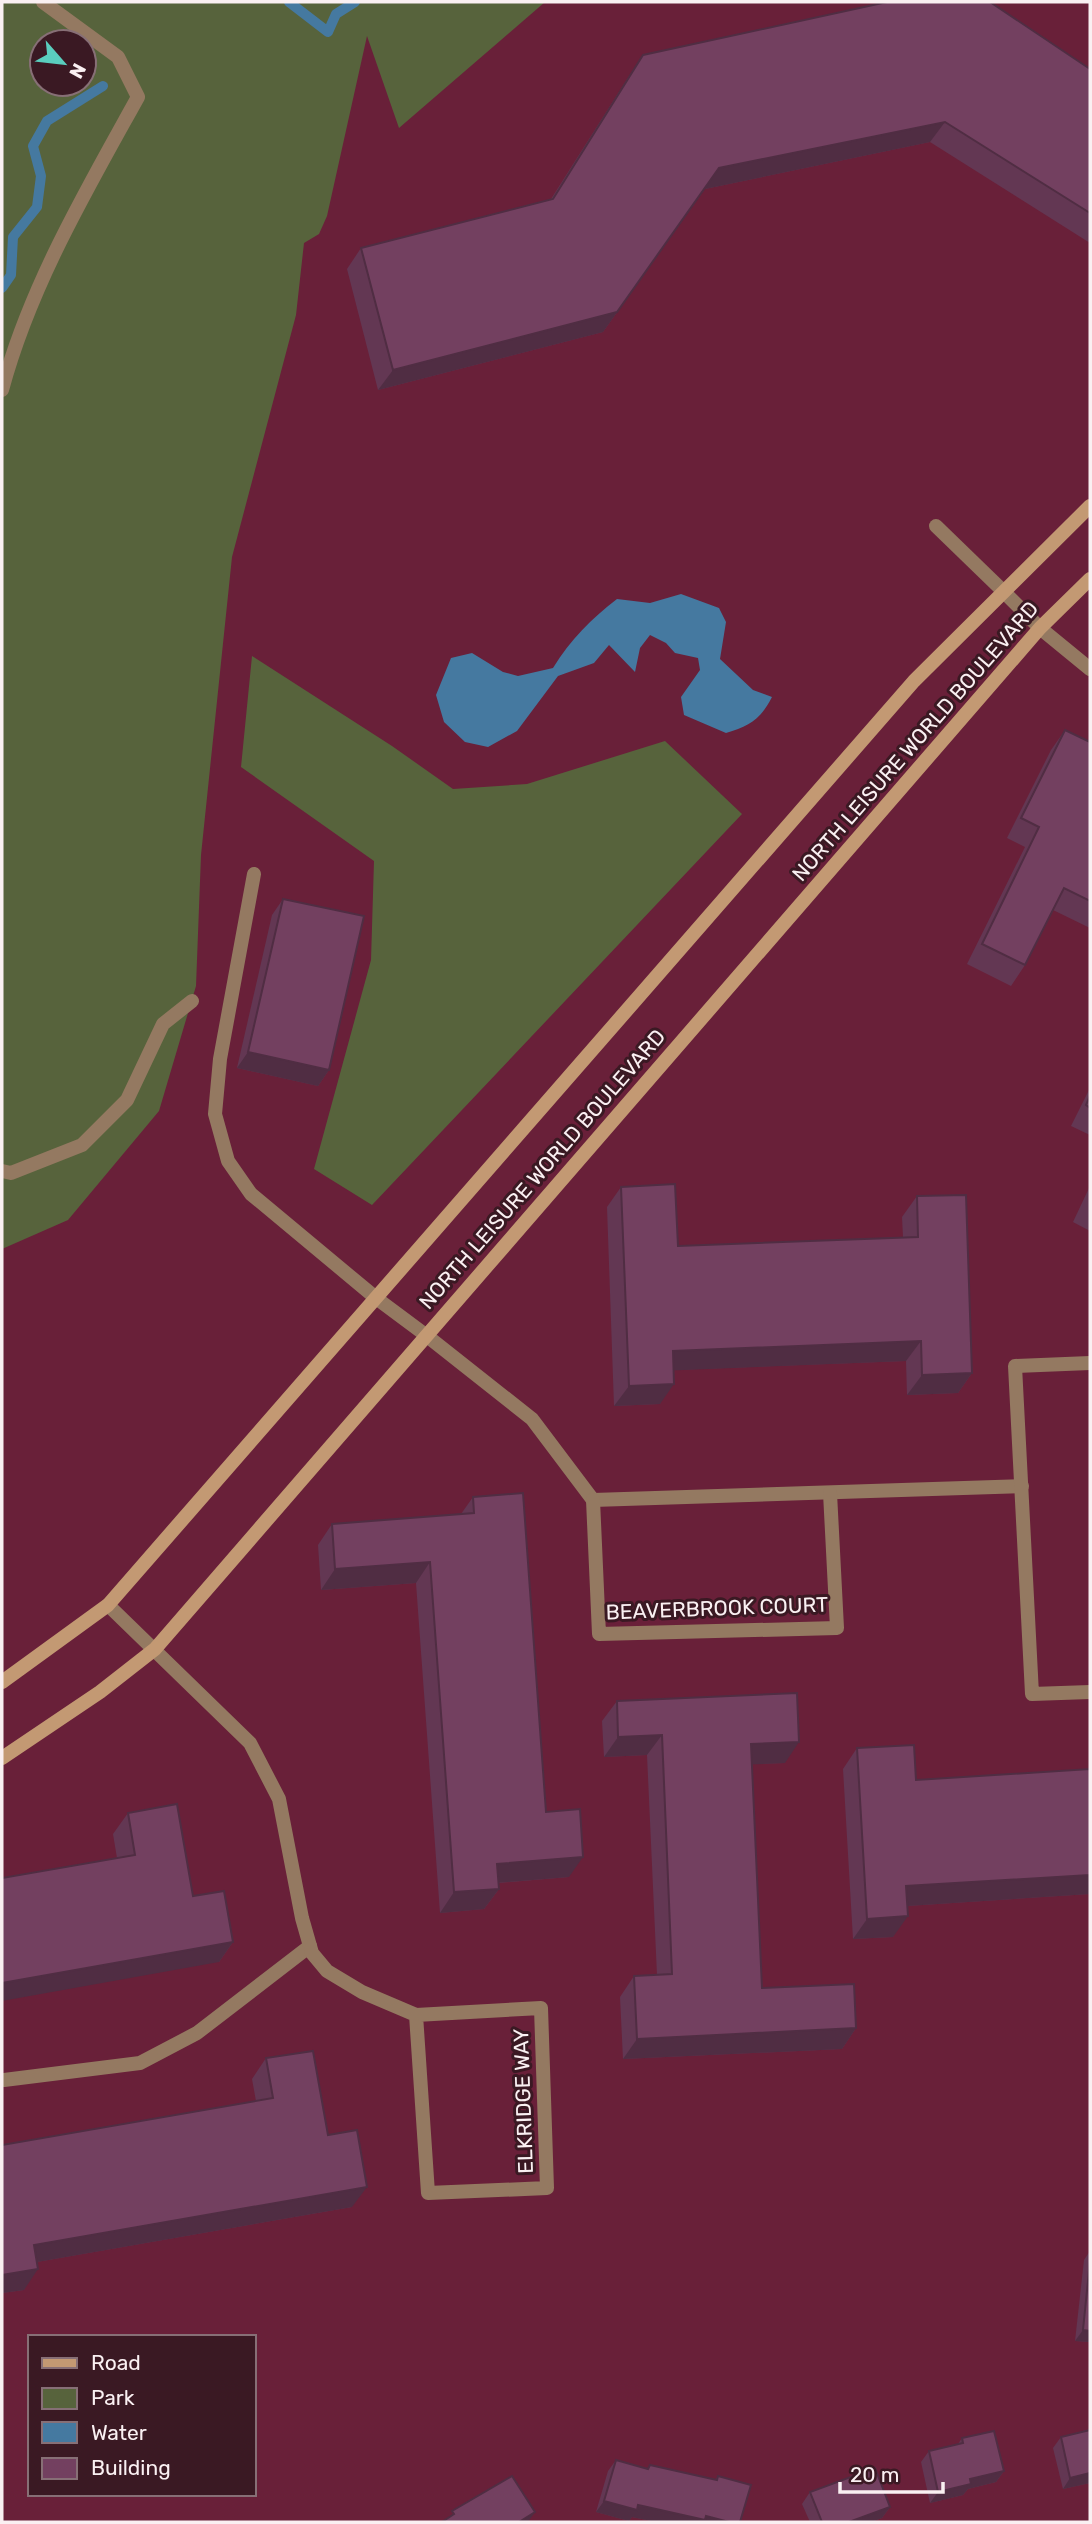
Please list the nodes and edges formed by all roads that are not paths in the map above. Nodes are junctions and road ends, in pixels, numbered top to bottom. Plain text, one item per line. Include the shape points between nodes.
1 (43, 2) edge
2 (2, 390) edge
3 (1090, 506) edge
4 (936, 526) dead end
5 (1090, 579) edge
6 (1002, 590) junction
7 (1040, 628) junction
8 (1090, 669) edge
9 (254, 874) dead end
10 (192, 1001) dead end
11 (2, 1171) edge
12 (376, 1298) junction
13 (427, 1336) junction
14 (1090, 1363) edge
15 (1022, 1486) junction
16 (830, 1493) junction
17 (593, 1500) junction
18 (108, 1605) junction
19 (155, 1649) junction
20 (2, 1682) edge
21 (1090, 1692) edge
22 (2, 1758) edge
23 (310, 1947) junction
24 (416, 2015) junction
25 (4, 2080) dead end

1 - 2 street via 118,57 138,97 55,252 12,354
3 - 6 street, NORTH LEISURE WORLD BOULEVARD
4 - 6 street
5 - 7 street, NORTH LEISURE WORLD BOULEVARD
6 - 7 street
6 - 12 street, NORTH LEISURE WORLD BOULEVARD via 914,681
7 - 8 street
7 - 13 street, NORTH LEISURE WORLD BOULEVARD
9 - 12 street via 215,1114 228,1161 251,1194
10 - 11 street via 163,1024 127,1100 82,1145 10,1173
12 - 13 street
12 - 18 street, NORTH LEISURE WORLD BOULEVARD
13 - 17 street via 532,1419
13 - 19 street, NORTH LEISURE WORLD BOULEVARD
14 - 15 street via 1015,1366
15 - 16 street
15 - 21 street via 1032,1694
16 - 17 street
16 - 17 street, BEAVERBROOK COURT via 837,1628 599,1634
18 - 19 street, ELKRIDGE WAY
18 - 20 street, NORTH LEISURE WORLD BOULEVARD
19 - 22 street, NORTH LEISURE WORLD BOULEVARD
19 - 23 street, ELKRIDGE WAY via 250,1743 279,1799
23 - 24 street, ELKRIDGE WAY via 327,1971
23 - 25 street via 197,2033 140,2063
24 - 24 street, ELKRIDGE WAY via 541,2008 547,2188 428,2193

